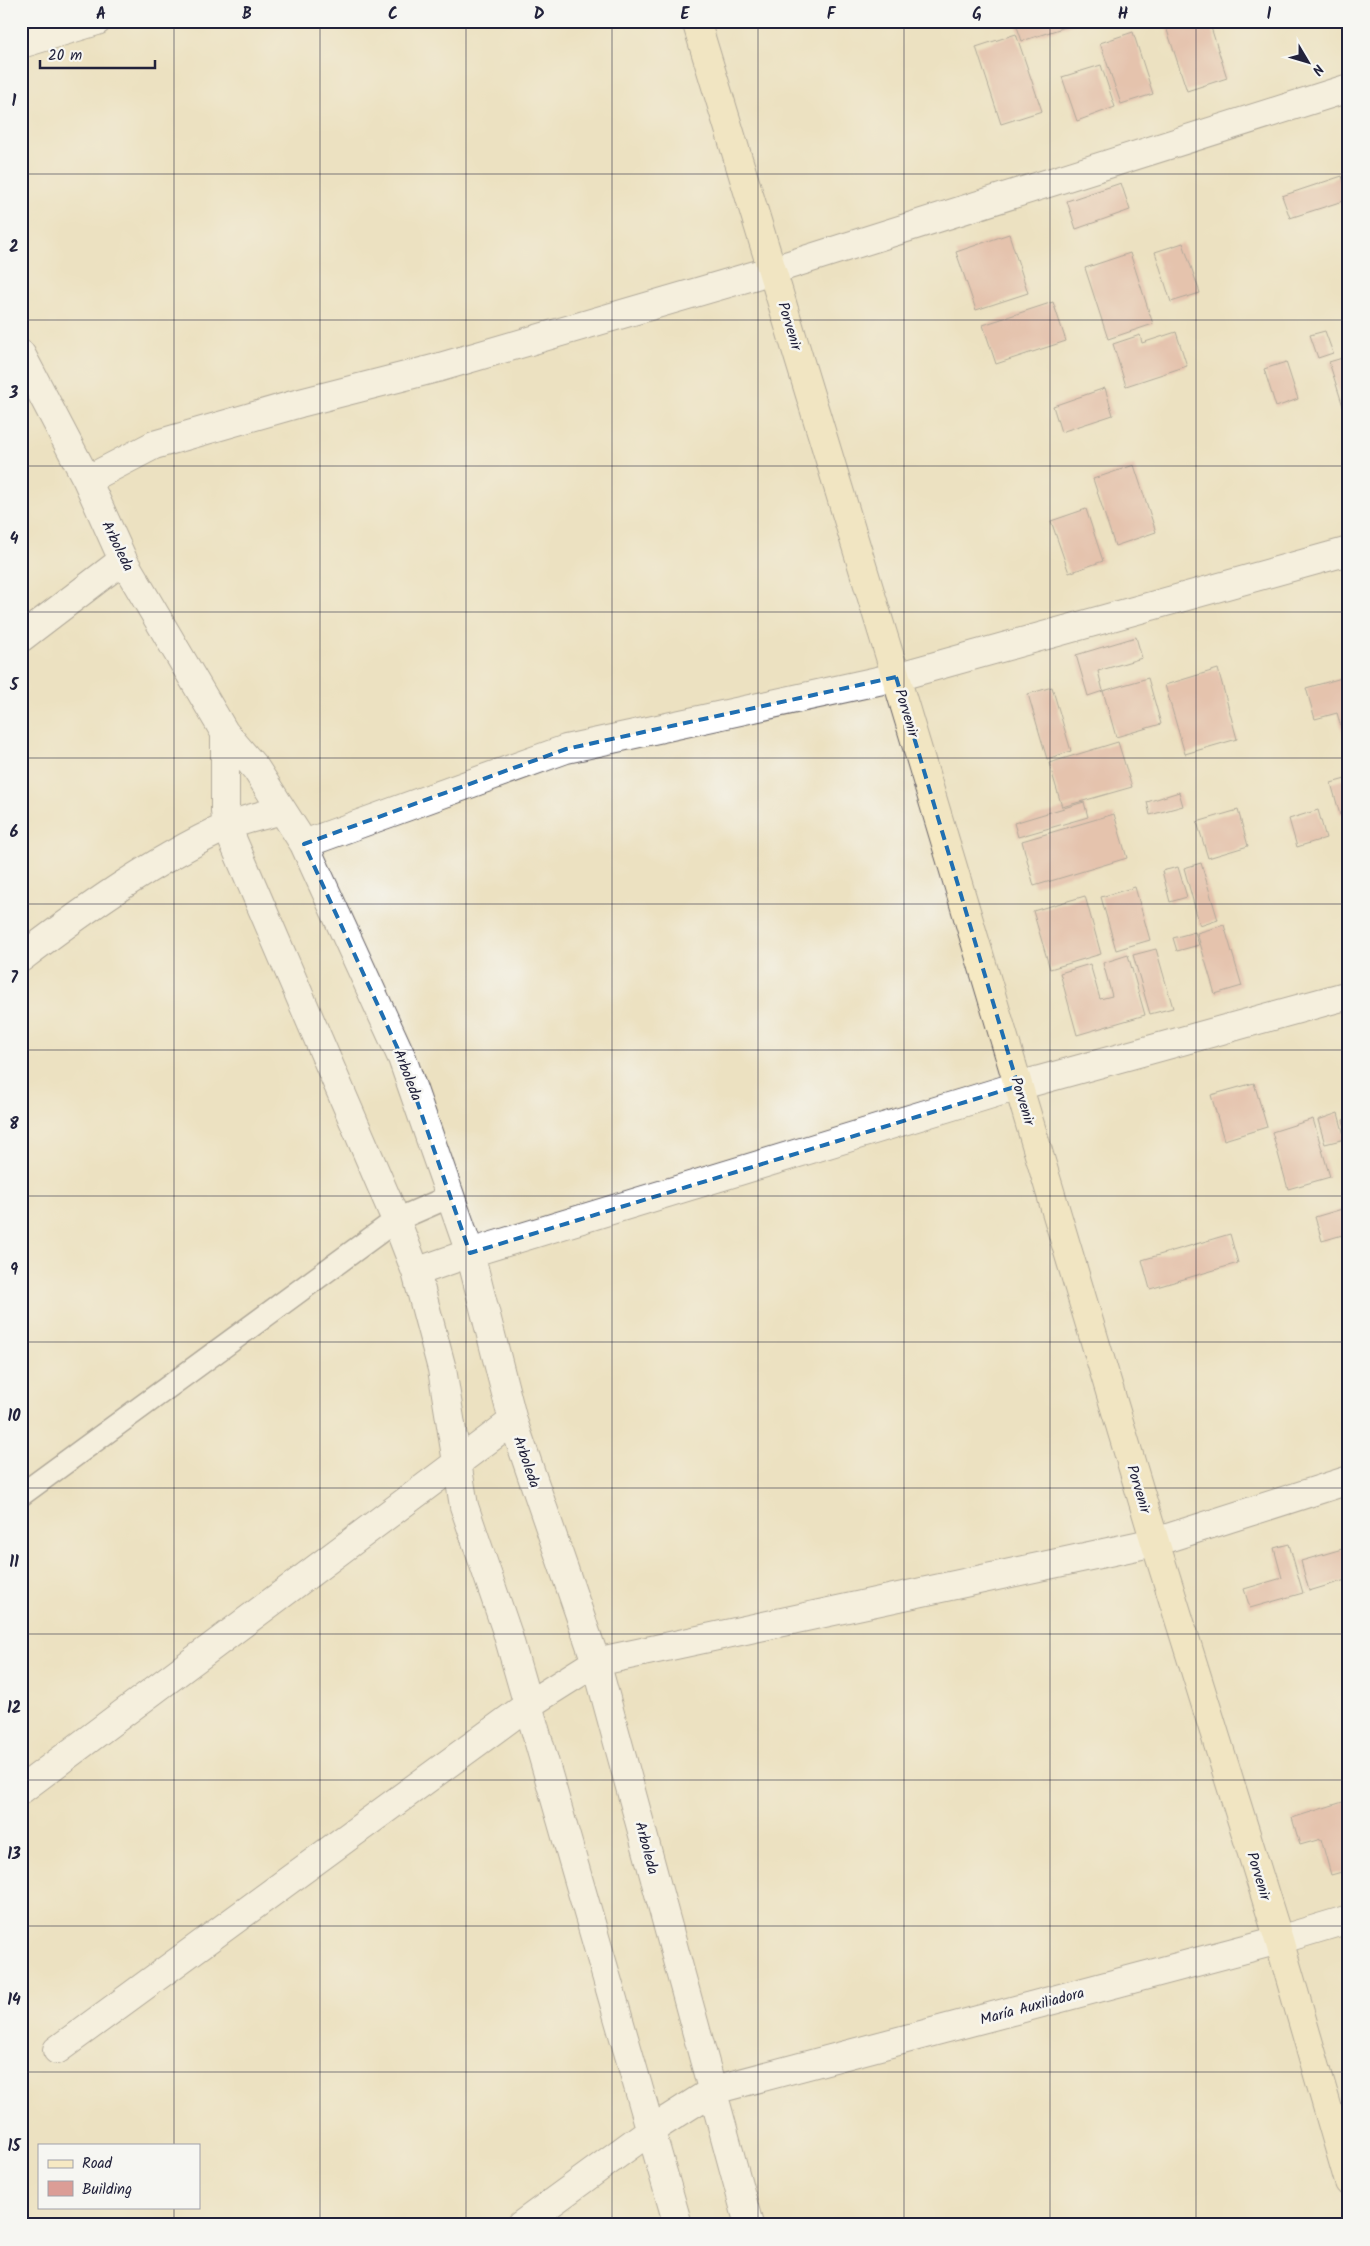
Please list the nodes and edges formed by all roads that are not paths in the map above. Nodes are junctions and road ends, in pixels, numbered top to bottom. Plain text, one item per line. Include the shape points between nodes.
1 (96, 21) edge
2 (696, 21) edge
3 (21, 44) edge
4 (1349, 88) edge
5 (773, 270) junction
6 (21, 354) edge
7 (87, 480) junction
8 (1349, 551) edge
9 (123, 560) junction
10 (21, 638) edge
11 (896, 677) junction
12 (225, 733) junction
13 (280, 810) junction
14 (227, 826) junction
15 (304, 844) junction
16 (21, 958) edge
17 (1349, 995) edge
18 (1018, 1086) junction
19 (451, 1196) junction
20 (396, 1220) junction
21 (470, 1253) junction
22 (416, 1272) junction
23 (513, 1421) junction
24 (457, 1463) junction
25 (1349, 1480) edge
26 (21, 1496) edge
27 (1155, 1542) junction
28 (596, 1662) junction
29 (528, 1705) junction
30 (21, 1790) edge
31 (1349, 1919) edge
32 (1279, 1940) junction
33 (57, 2050) dead end
34 (714, 2090) junction
35 (651, 2130) junction
36 (1349, 2182) edge
37 (521, 2225) edge
38 (678, 2225) edge
39 (749, 2225) edge

1 - 3 street
2 - 5 street, Porvenir
4 - 5 street
5 - 7 street via 437,368 154,445
5 - 11 street, Porvenir
6 - 7 street, Arboleda
7 - 9 street, Arboleda
8 - 11 street
9 - 10 street
9 - 12 street, Arboleda
11 - 15 street via 566,749
11 - 18 street, Porvenir
12 - 13 street, Arboleda via 256,769
12 - 14 street
13 - 14 street
13 - 15 street, Arboleda
14 - 16 street via 148,870 67,923
14 - 20 street
15 - 19 street, Arboleda via 402,1058
17 - 18 street
18 - 21 street
18 - 27 street, Porvenir
19 - 20 lane
19 - 21 street, Arboleda
20 - 22 street
20 - 26 lane
21 - 22 street
21 - 23 street, Arboleda
22 - 24 street via 442,1369
23 - 24 street
23 - 28 street, Arboleda
24 - 29 street via 464,1506
24 - 30 street
25 - 27 street
27 - 28 street
27 - 32 street, Porvenir
28 - 29 street
28 - 34 street, Arboleda
29 - 33 street
29 - 35 street
31 - 32 street, María Auxiliadora
32 - 34 street, María Auxiliadora
32 - 36 street, Porvenir
34 - 35 street, María Auxiliadora
34 - 39 street, Arboleda
35 - 37 street, María Auxiliadora
35 - 38 street

